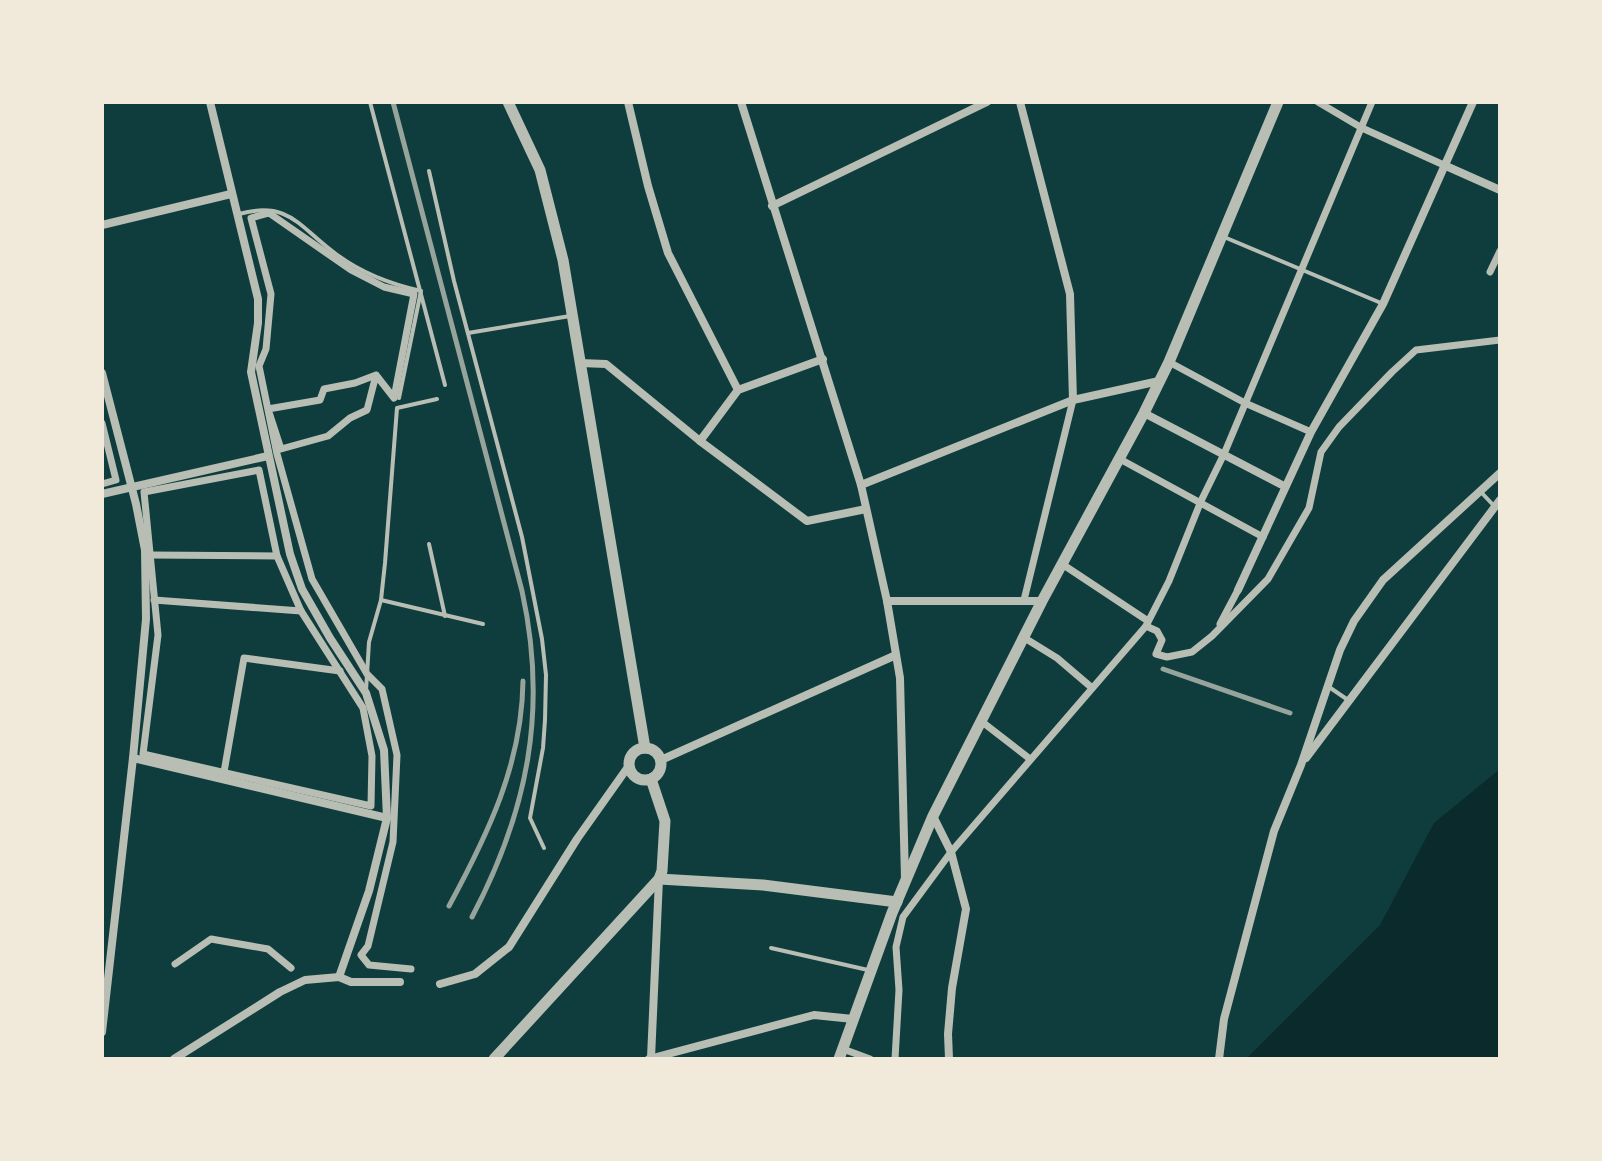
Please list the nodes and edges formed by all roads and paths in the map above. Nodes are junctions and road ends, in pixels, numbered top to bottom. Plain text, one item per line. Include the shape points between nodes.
1 (210, 102) edge
2 (370, 102) edge
3 (508, 102) edge
4 (628, 102) edge
5 (741, 102) edge
6 (987, 102) edge
7 (1020, 102) edge
8 (1278, 102) edge
9 (1318, 102) edge
10 (1372, 102) edge
11 (1473, 102) edge
12 (1362, 128) junction
13 (1446, 166) junction
14 (429, 171) dead end
15 (1500, 190) edge
16 (231, 194) junction
17 (772, 206) junction
18 (237, 215) junction
19 (102, 225) edge
20 (1221, 236) junction
21 (1500, 251) edge
22 (1303, 269) junction
23 (1490, 272) dead end
24 (421, 291) junction
25 (1383, 304) junction
26 (572, 316) junction
27 (468, 333) junction
28 (1500, 340) edge
29 (823, 359) junction
30 (1169, 362) junction
31 (580, 363) junction
32 (102, 373) edge
33 (376, 375) junction
34 (1159, 381) junction
35 (445, 385) dead end
36 (738, 390) junction
37 (399, 398) dead end
38 (437, 399) dead end
39 (1073, 400) junction
40 (1245, 403) junction
41 (268, 409) junction
42 (1144, 413) junction
43 (102, 423) edge
44 (1311, 432) junction
45 (700, 441) junction
46 (1224, 454) junction
47 (268, 456) junction
48 (1118, 458) junction
49 (1500, 473) edge
50 (102, 484) edge
51 (861, 485) junction
52 (130, 486) junction
53 (1284, 486) junction
54 (1480, 491) junction
55 (102, 494) edge
56 (1201, 501) junction
57 (1497, 503) edge
58 (866, 509) junction
59 (1263, 537) junction
60 (429, 544) dead end
61 (150, 555) junction
62 (277, 556) junction
63 (1062, 564) junction
64 (1238, 590) joint
65 (154, 600) junction
66 (381, 600) junction
67 (1024, 600) junction
68 (887, 601) junction
69 (1042, 601) junction
70 (301, 611) junction
71 (445, 616) junction
72 (483, 624) dead end
73 (1147, 624) junction
74 (1212, 636) junction
75 (1023, 637) junction
76 (896, 655) junction
77 (340, 671) junction
78 (367, 674) junction
79 (1327, 685) junction
80 (1091, 687) junction
81 (366, 693) junction
82 (1349, 701) junction
83 (981, 721) junction
84 (645, 748) junction
85 (133, 758) junction
86 (1030, 759) junction
87 (661, 760) junction
88 (1301, 765) junction
89 (628, 767) junction
90 (224, 772) junction
91 (651, 779) junction
92 (933, 816) junction
93 (387, 818) junction
94 (544, 848) dead end
95 (951, 852) junction
96 (659, 879) junction
97 (905, 882) junction
98 (897, 902) junction
99 (771, 948) dead end
100 (175, 964) dead end
101 (291, 968) dead end
102 (411, 969) dead end
103 (871, 970) junction
104 (339, 977) junction
105 (400, 982) dead end
106 (440, 984) dead end
107 (853, 1019) junction
108 (102, 1032) edge
109 (841, 1054) edge
110 (650, 1058) edge
111 (174, 1059) edge
112 (494, 1059) edge
113 (870, 1059) edge
114 (895, 1059) edge
115 (949, 1059) edge
116 (1219, 1059) edge

1 - 16 street
2 - 24 lane
3 - 26 street via 540,170
4 - 36 street via 668,253
5 - 17 street
6 - 17 street
7 - 39 street via 1070,294
8 - 20 street
9 - 12 street
10 - 12 street
11 - 13 street
12 - 13 street
12 - 22 street
13 - 15 street
13 - 25 street
14 - 27 lane
16 - 18 street
16 - 19 street
17 - 29 street
18 - 24 lane via 274,209 358,268
18 - 47 street via 258,299 251,372
20 - 22 lane
20 - 30 street
21 - 23 street
22 - 25 lane
22 - 40 street
24 - 35 lane
24 - 37 lane
25 - 44 street
26 - 27 lane
26 - 31 street
27 - 94 lane via 522,537 542,639 545,720 530,818
28 - 74 street via 1416,350 1392,372 1321,452 1309,508 1268,579
29 - 36 street
29 - 51 street
30 - 34 street
30 - 40 street
31 - 45 street via 606,364
31 - 84 street
32 - 52 street
33 - 41 street via 324,389 320,400
33 - 41 street via 367,410 328,436 281,449
33 - 41 street via 394,398 414,294 384,287 351,270 269,213 251,218 271,294 266,349 259,366
34 - 39 street
34 - 42 street
36 - 45 street
38 - 66 lane via 397,408
39 - 51 street
39 - 67 street
40 - 44 street
40 - 46 street
41 - 78 street via 312,579
42 - 46 street
42 - 48 street
43 - 50 street via 116,480
44 - 53 street
45 - 58 street via 807,521
46 - 53 street
46 - 56 street
47 - 52 street
47 - 81 street via 302,589
48 - 56 street
48 - 63 street
49 - 54 street
51 - 58 street
52 - 55 street
52 - 85 street via 145,550 146,619
53 - 59 street
54 - 57 lane
54 - 79 street via 1383,580 1354,621
56 - 59 street
56 - 73 street
57 - 82 street
58 - 68 street
59 - 64 street
60 - 71 lane
61 - 62 street
61 - 62 street via 144,492 259,470
61 - 65 street
62 - 70 street
63 - 69 street
63 - 73 street
64 - 74 street
65 - 70 street
65 - 90 street via 158,635 143,754
66 - 71 lane
66 - 78 lane
67 - 68 street
67 - 69 street
68 - 76 street
69 - 75 street
70 - 77 street
71 - 72 lane
73 - 74 street via 1162,640 1156,654 1167,657 1192,652
73 - 80 street
75 - 80 street
75 - 83 street
76 - 87 street
76 - 97 street
77 - 90 street via 244,658
77 - 90 street via 363,708 372,756 371,806
78 - 81 lane
78 - 102 street via 382,689 397,755 393,842 368,946 361,955 369,965
79 - 82 lane
79 - 88 street
80 - 86 street
81 - 93 street via 384,750
82 - 88 street
83 - 86 street
83 - 92 street
84 - 87 street
84 - 89 street via 635,752
85 - 93 street
85 - 108 street
86 - 95 street
87 - 91 street
88 - 116 street via 1252,906
89 - 91 street via 640,779
89 - 106 street via 509,947 475,974
91 - 96 street via 665,821
92 - 95 street
92 - 97 street
93 - 104 street
95 - 114 street via 903,917 896,947
95 - 115 street via 966,909 952,988
96 - 98 street via 776,886
96 - 110 street
96 - 112 street
97 - 98 street
98 - 103 street
99 - 103 lane
100 - 101 street via 211,939 268,949
103 - 107 street
104 - 105 street via 351,982
104 - 111 street via 305,980 280,992
107 - 109 street
107 - 110 street via 814,1015
109 - 113 street

